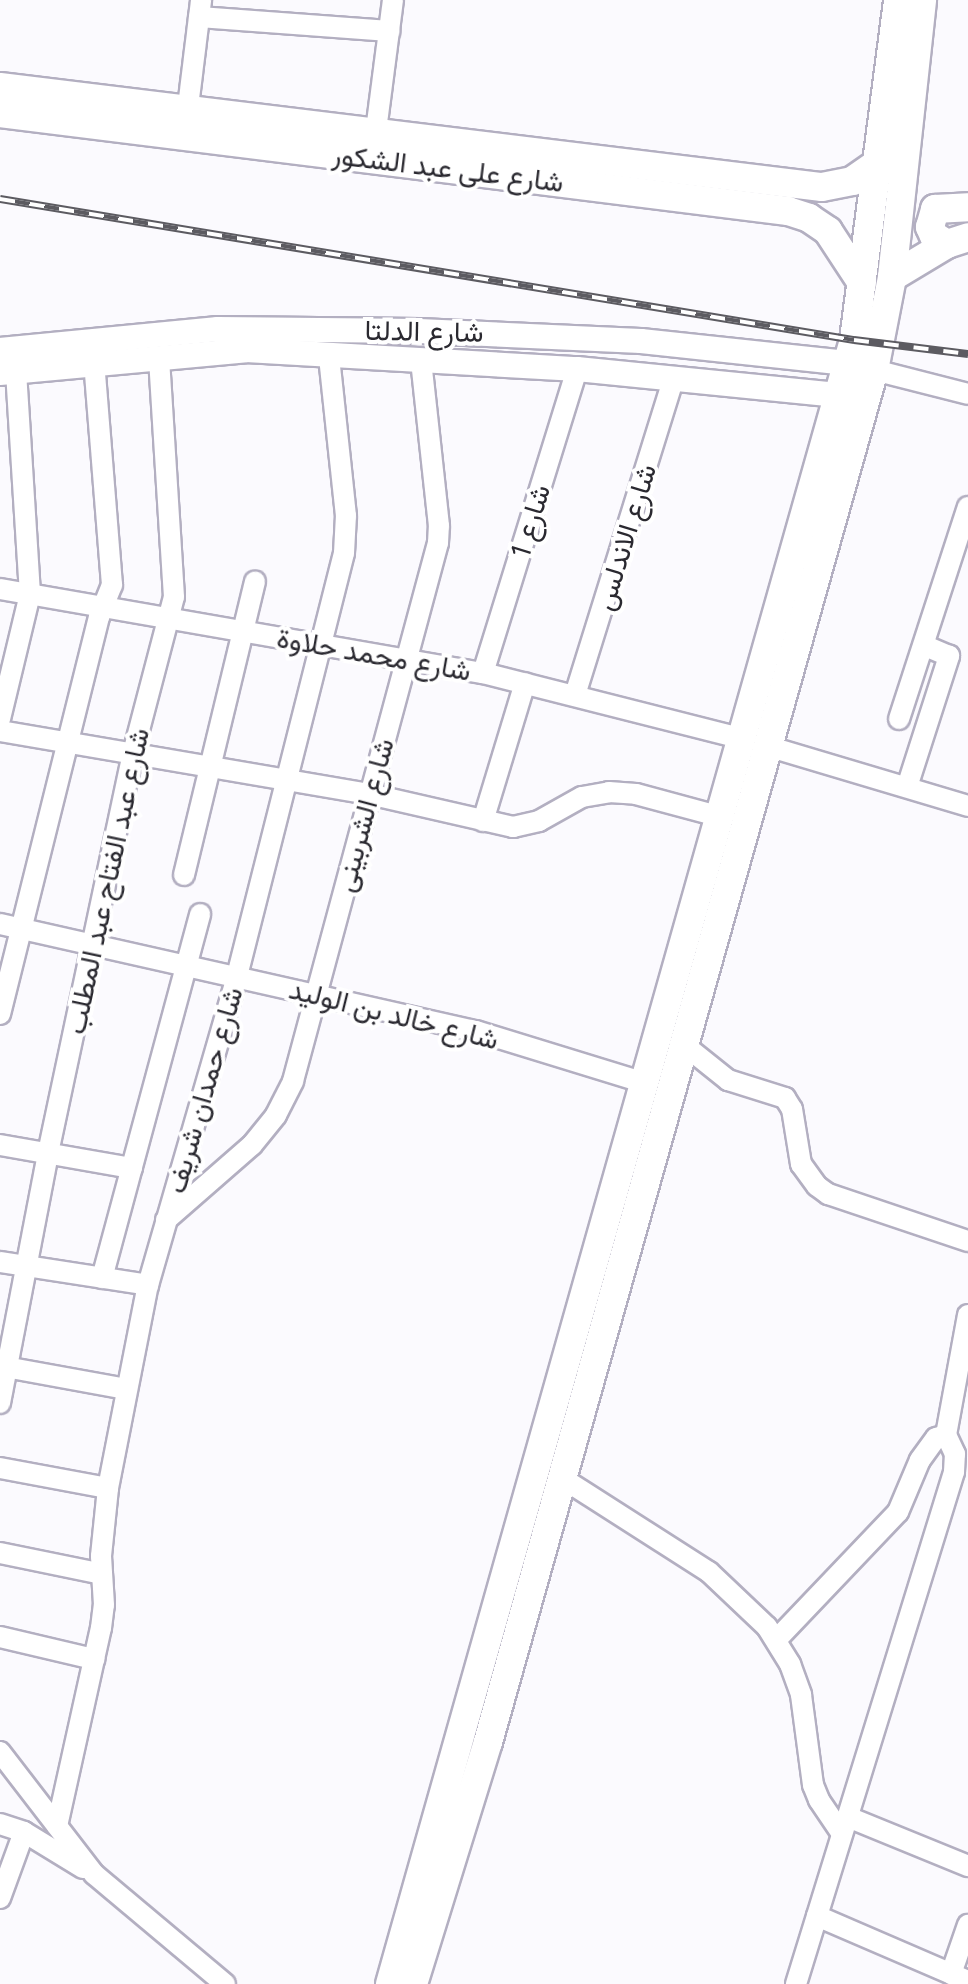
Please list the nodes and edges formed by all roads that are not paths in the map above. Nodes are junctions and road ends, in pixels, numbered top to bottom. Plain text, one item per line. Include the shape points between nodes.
1 (393, 0) edge
2 (898, 0) edge
3 (922, 0) edge
4 (200, 8) edge
5 (389, 31) junction
6 (0, 87) edge
7 (0, 113) edge
8 (186, 122) junction
9 (374, 145) junction
10 (878, 163) junction
11 (822, 187) junction
12 (902, 197) junction
13 (968, 207) edge
14 (819, 224) junction
15 (957, 241) edge
16 (892, 277) junction
17 (862, 283) junction
18 (220, 340) junction
19 (319, 347) junction
20 (0, 350) edge
21 (723, 350) junction
22 (159, 357) junction
23 (421, 361) junction
24 (94, 363) junction
25 (861, 366) junction
26 (577, 369) junction
27 (8, 372) edge
28 (674, 378) junction
29 (721, 382) junction
30 (968, 394) edge
31 (838, 395) junction
32 (968, 507) edge
33 (255, 581) dead end
34 (0, 589) edge
35 (30, 594) junction
36 (103, 607) junction
37 (169, 621) junction
38 (243, 630) junction
39 (321, 643) junction
40 (926, 646) junction
41 (405, 659) junction
42 (483, 673) junction
43 (525, 683) junction
44 (575, 695) junction
45 (0, 719) edge
46 (899, 719) dead end
47 (0, 731) edge
48 (66, 743) junction
49 (755, 743) junction
50 (133, 753) junction
51 (210, 767) junction
52 (287, 780) junction
53 (907, 787) junction
54 (369, 794) junction
55 (968, 806) edge
56 (721, 817) junction
57 (483, 821) junction
58 (184, 875) dead end
59 (200, 914) dead end
60 (10, 926) edge
61 (92, 943) junction
62 (187, 965) junction
63 (237, 976) junction
64 (317, 995) junction
65 (680, 1007) junction
66 (0, 1014) edge
67 (683, 1044) junction
68 (645, 1083) junction
69 (0, 1145) edge
70 (48, 1153) junction
71 (132, 1168) junction
72 (166, 1220) junction
73 (968, 1241) edge
74 (0, 1262) edge
75 (27, 1266) junction
76 (102, 1278) junction
77 (148, 1285) junction
78 (968, 1315) edge
79 (4, 1367) edge
80 (127, 1389) junction
81 (0, 1403) edge
82 (946, 1435) junction
83 (962, 1456) edge
84 (0, 1468) edge
85 (562, 1478) junction
86 (108, 1488) junction
87 (0, 1553) edge
88 (102, 1574) junction
89 (0, 1637) edge
90 (776, 1640) junction
91 (94, 1659) junction
92 (0, 1752) edge
93 (0, 1824) edge
94 (845, 1825) junction
95 (57, 1826) junction
96 (24, 1832) junction
97 (968, 1866) edge
98 (94, 1874) junction
99 (0, 1898) edge
100 (817, 1916) junction
101 (968, 1925) edge
102 (960, 1977) edge
103 (225, 1984) edge
104 (390, 1984) edge
105 (413, 1984) edge
106 (796, 1984) edge

1 - 5 street
2 - 10 main road
3 - 12 main road
4 - 5 street
4 - 8 street
5 - 9 street
6 - 8 main road, شارع على عبد الشكور
7 - 8 main road, شارع على عبد الشكور
8 - 9 main road, شارع على عبد الشكور
9 - 11 main road, شارع على عبد الشكور
9 - 14 main road, شارع على عبد الشكور via 788,211
10 - 11 main road, شارع على عبد الشكور via 852,181
10 - 17 main road
11 - 14 main road via 827,208
12 - 13 main road
12 - 16 main road
13 - 15 main road via 935,209 930,227 934,236
14 - 17 main road
15 - 16 main road
16 - 25 main road
17 - 25 main road
18 - 19 street, شارع الدلتا
18 - 20 street, شارع الدلتا
18 - 22 street, شارع الدلتا
19 - 21 street, شارع الدلتا via 493,332
19 - 23 street, شارع الدلتا
19 - 39 street, شارع حمدان شريف via 346,534
21 - 25 street, شارع الدلتا
21 - 29 street
22 - 24 street, شارع الدلتا
22 - 37 street, شارع عبد الفتاح عبد المطلب via 175,586
23 - 26 street, شارع الدلتا
23 - 41 street, شارع الشربينى via 439,534
24 - 27 street, شارع الدلتا
24 - 36 street via 112,585
25 - 30 street
25 - 31 main road
25 - 49 main road
26 - 28 street, شارع الدلتا
26 - 42 street, شارع 1
27 - 35 street
28 - 29 street, شارع الدلتا
28 - 44 street, شارع الاندلس
29 - 31 street, شارع الدلتا
31 - 49 main road
32 - 40 street
33 - 38 street
34 - 35 street, شارع محمد حلاوة
35 - 36 street, شارع محمد حلاوة
35 - 45 street
36 - 37 street, شارع محمد حلاوة
36 - 48 street
37 - 38 street, شارع محمد حلاوة
37 - 50 street, شارع عبد الفتاح عبد المطلب
38 - 39 street, شارع محمد حلاوة
38 - 51 street
39 - 41 street, شارع محمد حلاوة
39 - 52 street, شارع حمدان شريف
40 - 46 street via 920,650
40 - 53 street via 949,656
41 - 42 street, شارع محمد حلاوة
41 - 54 street, شارع الشربينى
42 - 43 street, شارع محمد حلاوة
43 - 44 street, شارع محمد حلاوة
43 - 57 street
44 - 49 street, شارع محمد حلاوة
47 - 48 street
48 - 50 street
48 - 60 street
49 - 53 street, شارع محمد حلاوة
49 - 56 main road
49 - 65 main road
50 - 51 street
50 - 61 street, شارع عبد الفتاح عبد المطلب
51 - 52 street
51 - 58 street
52 - 54 street
52 - 63 street, شارع حمدان شريف
53 - 55 street, شارع محمد حلاوة
54 - 57 street
54 - 64 street, شارع الشربينى
56 - 57 street via 609,792 570,802 531,824 513,827
56 - 65 main road
59 - 62 street
60 - 61 street, شارع خالد بن الوليد
60 - 66 street
61 - 62 street, شارع خالد بن الوليد
61 - 70 street, شارع عبد الفتاح عبد المطلب
62 - 63 street, شارع خالد بن الوليد
62 - 71 street
63 - 64 street, شارع خالد بن الوليد
63 - 72 street, شارع حمدان شريف
64 - 68 street, شارع خالد بن الوليد via 476,1031
64 - 72 street, شارع الشربينى via 293,1081 276,1115 252,1145
65 - 67 main road
65 - 68 main road
67 - 73 street via 728,1080 785,1098 792,1109 801,1164 828,1194
67 - 85 main road
68 - 104 main road
69 - 70 street
70 - 71 street
70 - 75 street, شارع عبد الفتاح عبد المطلب
71 - 76 street
72 - 77 street, شارع حمدان شريف
74 - 75 street
75 - 76 street
75 - 79 street, شارع عبد الفتاح عبد المطلب
76 - 77 street
77 - 80 street, شارع حمدان شريف
78 - 82 street
79 - 80 street
79 - 81 street, شارع عبد الفتاح عبد المطلب
80 - 86 street, شارع حمدان شريف
82 - 83 street
82 - 90 street via 936,1438 920,1460 898,1512
83 - 94 street
84 - 86 street
85 - 90 street via 709,1572
85 - 105 main road
86 - 88 street, شارع حمدان شريف
87 - 88 street
88 - 91 street, شارع حمدان شريف via 104,1605
89 - 91 street
90 - 94 street via 806,1712 813,1785 819,1800
91 - 95 street, شارع حمدان شريف
92 - 95 street
93 - 96 street
94 - 97 street
94 - 100 street
95 - 98 street
96 - 98 street
96 - 99 street
98 - 103 street
100 - 102 street
100 - 106 street
101 - 102 street

